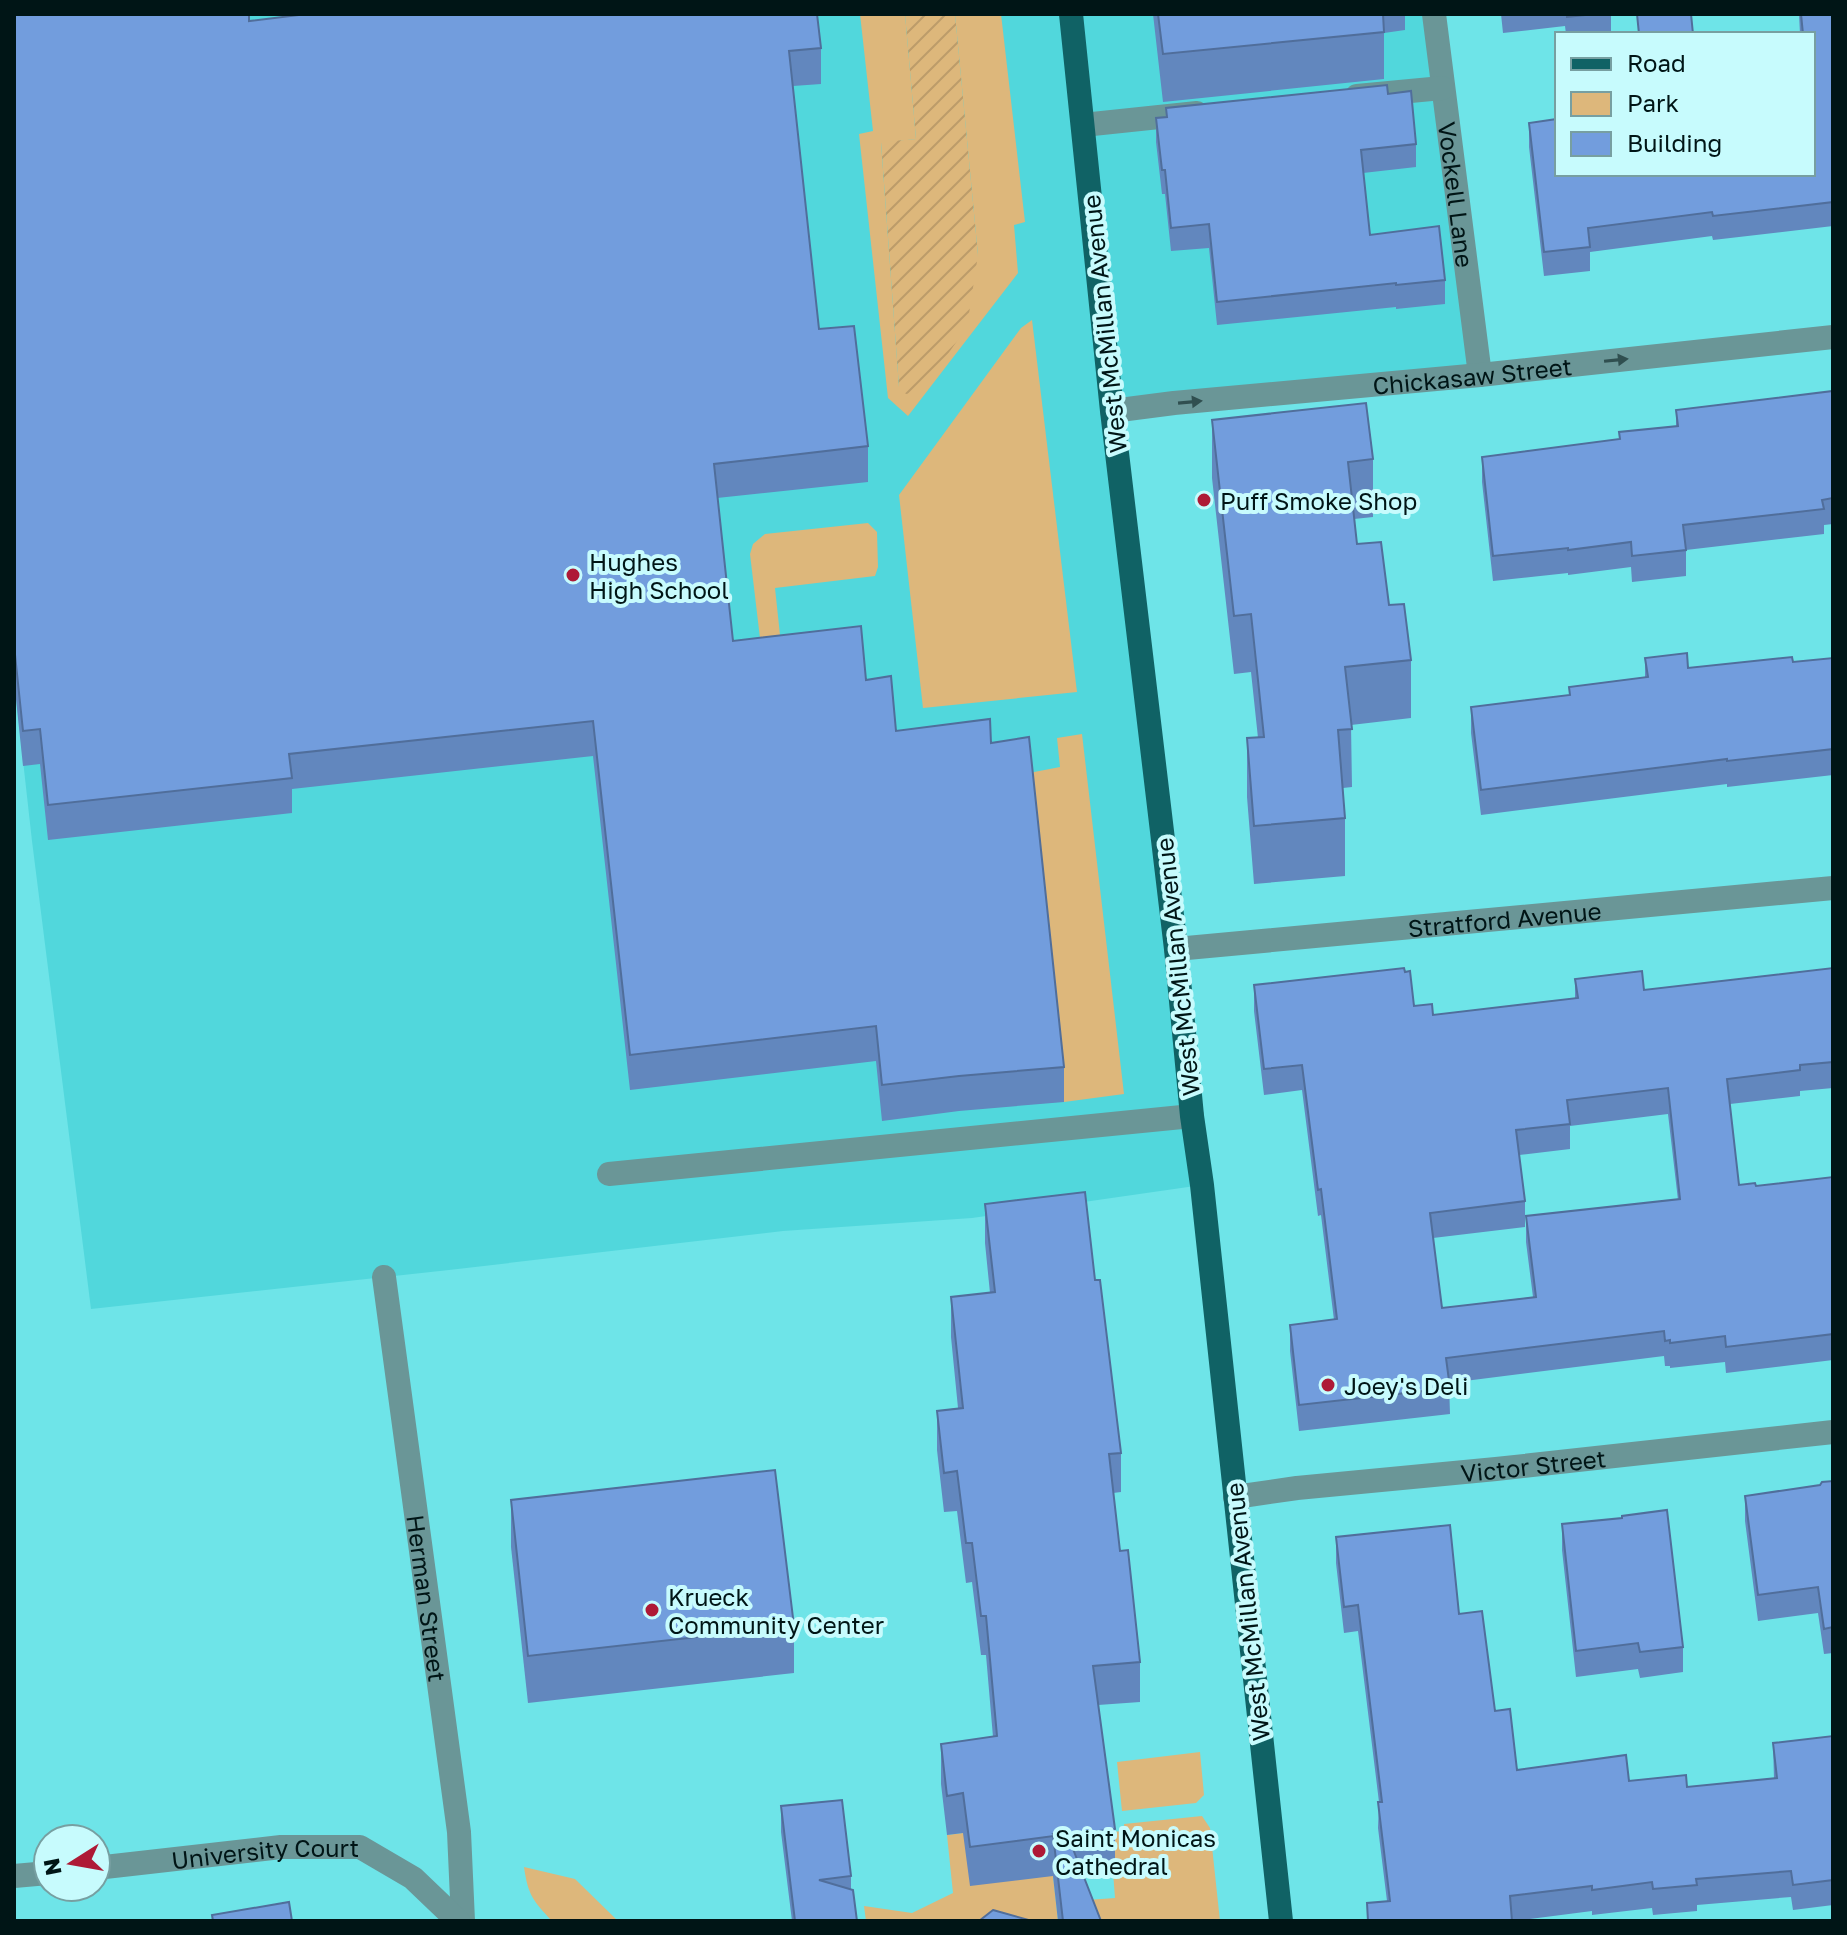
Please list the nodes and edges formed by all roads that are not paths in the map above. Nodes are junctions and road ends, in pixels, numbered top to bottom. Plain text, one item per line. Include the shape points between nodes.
1 (1071, 14) edge
2 (1434, 14) edge
3 (1442, 88) junction
4 (1331, 99) edge
5 (1220, 110) edge
6 (1083, 125) junction
7 (1833, 337) edge
8 (1480, 375) junction
9 (1112, 411) junction
10 (1833, 888) edge
11 (1176, 949) junction
12 (1192, 1116) junction
13 (609, 1174) dead end
14 (384, 1277) dead end
15 (1833, 1432) edge
16 (1235, 1497) junction
17 (112, 1866) edge
18 (460, 1921) edge
19 (1281, 1921) edge

1 - 6 main road, West McMillan Avenue
2 - 3 street, Vockell Lane
3 - 4 street
3 - 8 street, Vockell Lane
5 - 6 street
6 - 9 main road, West McMillan Avenue
8 -> 7 street, Chickasaw Street
9 -> 8 street, Chickasaw Street
9 - 11 main road, West McMillan Avenue
10 - 11 street, Stratford Avenue
11 - 12 main road, West McMillan Avenue
12 - 13 street
12 - 16 main road, West McMillan Avenue
14 - 18 street, Herman Street via 459,1832
15 - 16 street, Victor Street
16 - 19 main road, West McMillan Avenue
17 - 18 street, University Court via 281,1847 360,1847 413,1878

